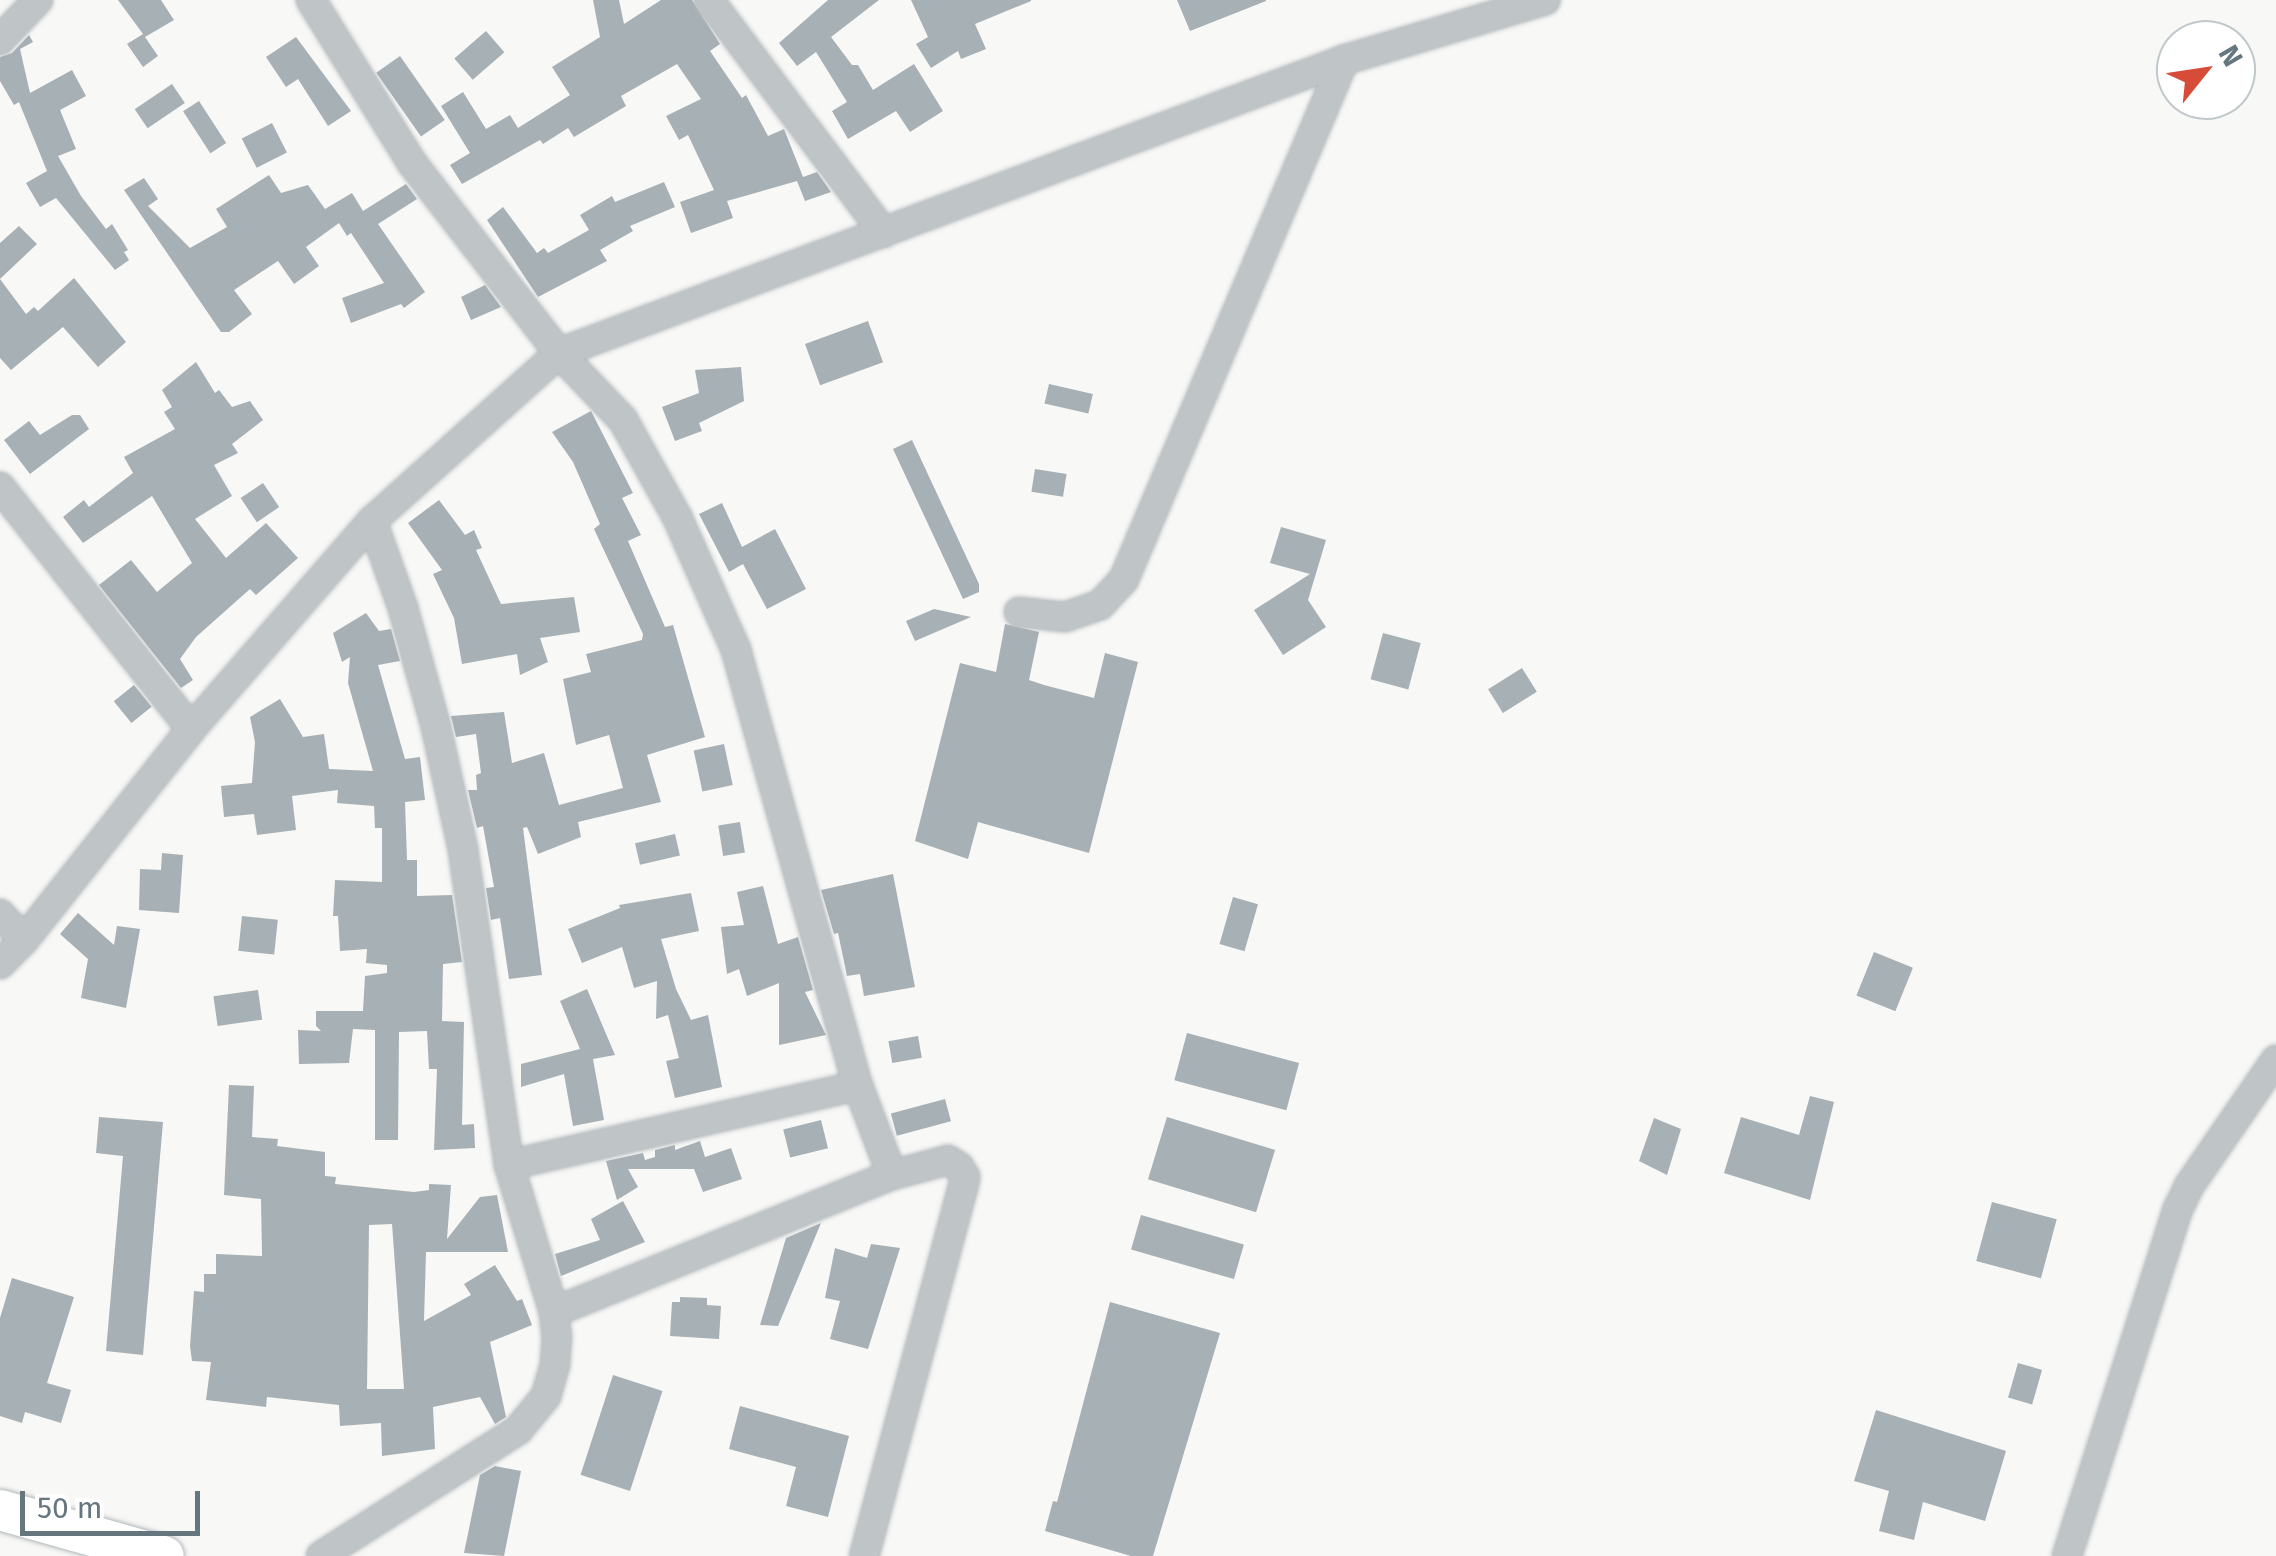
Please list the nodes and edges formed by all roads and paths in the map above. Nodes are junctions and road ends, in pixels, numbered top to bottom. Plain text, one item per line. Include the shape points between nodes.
1 (38, 0) edge
2 (311, 0) edge
3 (709, 0) edge
4 (1545, 0) edge
5 (1497, 8) edge
6 (0, 40) edge
7 (1344, 60) junction
8 (884, 233) junction
9 (559, 353) junction
10 (0, 487) edge
11 (372, 521) junction
12 (1019, 612) dead end
13 (191, 730) junction
14 (0, 914) edge
15 (24, 940) junction
16 (0, 964) edge
17 (2276, 1060) edge
18 (858, 1086) junction
19 (509, 1164) junction
20 (892, 1175) junction
21 (554, 1312) junction
22 (0, 1510) edge
23 (164, 1556) edge
24 (321, 1556) edge
25 (864, 1556) edge
26 (2066, 1556) edge

1 - 6 street
2 - 9 street via 412,163
3 - 8 street
4 - 5 street
5 - 7 street
7 - 8 street
7 - 12 street via 1124,579 1100,606 1065,618
8 - 9 street
9 - 11 street
9 - 18 street via 624,420 678,519 736,650
10 - 13 street
11 - 13 street
11 - 19 street via 404,608 463,848
13 - 15 street
14 - 15 street
15 - 16 street
17 - 26 street via 2177,1211
18 - 19 street
18 - 20 street
19 - 21 street
20 - 21 street
20 - 25 street via 948,1160 964,1177
21 - 24 street via 555,1364 546,1396 518,1430
22 - 23 main road

